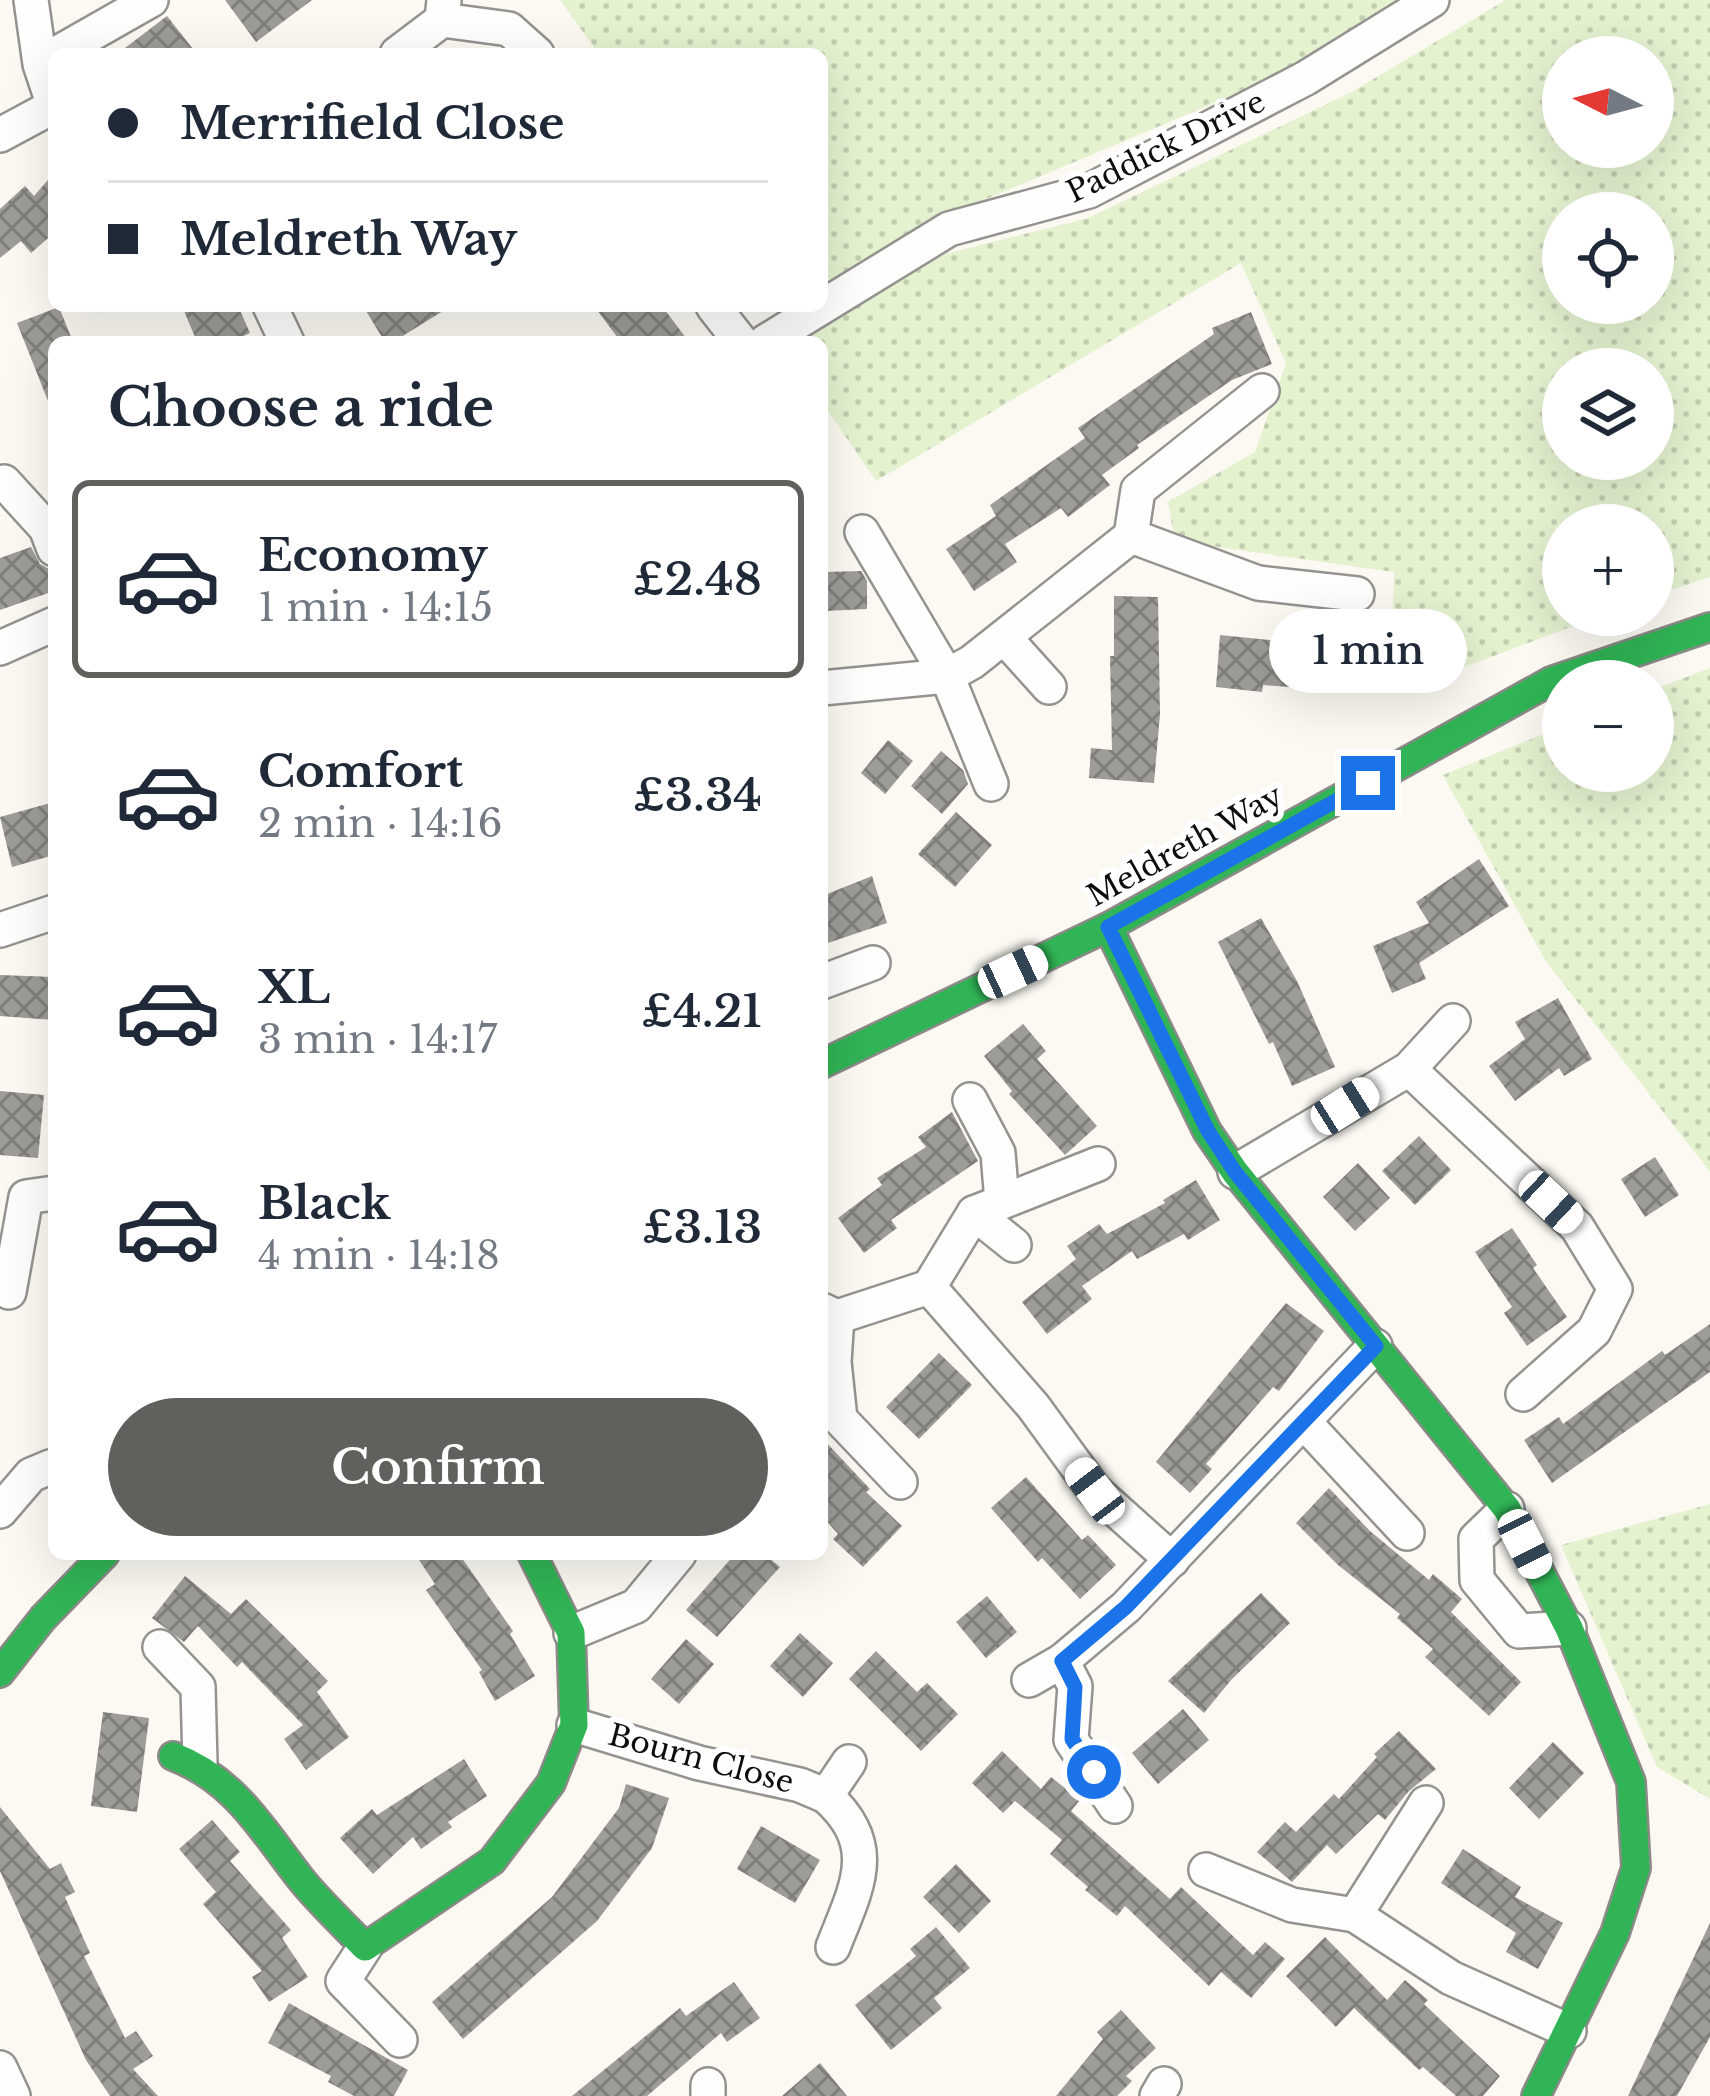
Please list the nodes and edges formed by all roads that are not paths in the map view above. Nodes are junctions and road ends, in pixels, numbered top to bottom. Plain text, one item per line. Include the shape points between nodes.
1 (31, 0) edge
2 (151, 0) edge
3 (1432, 0) edge
4 (443, 10) edge
5 (67, 48) edge
6 (404, 48) edge
7 (531, 48) edge
8 (48, 52) edge
9 (48, 109) edge
10 (0, 135) edge
11 (828, 303) edge
12 (718, 312) edge
13 (814, 312) edge
14 (736, 336) edge
15 (775, 336) edge
16 (1262, 391) dead end
17 (4, 482) dead end
18 (862, 532) dead end
19 (48, 533) edge
20 (1131, 536) junction
21 (1357, 594) dead end
22 (1710, 627) edge
23 (48, 628) edge
24 (1004, 638) junction
25 (0, 649) edge
26 (947, 676) junction
27 (828, 687) edge
28 (1049, 687) dead end
29 (991, 784) dead end
30 (48, 913) edge
31 (1108, 927) junction
32 (0, 930) edge
33 (873, 963) dead end
34 (828, 980) edge
35 (1453, 1021) dead end
36 (828, 1061) edge
37 (1409, 1069) junction
38 (970, 1100) dead end
39 (1097, 1164) dead end
40 (1235, 1172) junction
41 (48, 1194) edge
42 (988, 1208) junction
43 (1014, 1245) dead end
44 (929, 1287) junction
45 (9, 1292) dead end
46 (830, 1313) edge
47 (1376, 1346) junction
48 (1523, 1394) dead end
49 (1304, 1422) junction
50 (48, 1467) edge
51 (900, 1482) dead end
52 (1508, 1509) junction
53 (0, 1511) edge
54 (1407, 1533) dead end
55 (99, 1560) edge
56 (535, 1560) edge
57 (674, 1560) edge
58 (1172, 1560) junction
59 (1569, 1628) junction
60 (571, 1633) junction
61 (160, 1647) dead end
62 (1062, 1661) junction
63 (0, 1673) edge
64 (1029, 1680) dead end
65 (574, 1724) junction
66 (186, 1760) joint
67 (849, 1762) dead end
68 (826, 1796) junction
69 (1426, 1803) dead end
70 (1115, 1806) dead end
71 (1206, 1870) dead end
72 (1355, 1915) junction
73 (365, 1947) junction
74 (833, 1947) dead end
75 (1569, 2031) junction
76 (400, 2040) dead end
77 (0, 2068) edge
78 (13, 2096) edge
79 (1536, 2096) edge

1 - 8 street
2 - 5 street
3 - 11 street, Paddick Drive via 1306,78 1089,191 949,229
4 - 6 street
4 - 7 street via 508,29
9 - 10 street
12 - 14 street
13 - 15 street, Paddick Drive
16 - 20 street via 1138,490
17 - 19 street
18 - 26 street
20 - 21 street via 1258,583
20 - 24 street
22 - 31 street, Meldreth Way via 1551,681
23 - 25 street
24 - 26 street
24 - 28 street
26 - 27 street
26 - 29 street
30 - 32 street
31 - 36 street, Meldreth Way
31 - 40 street
33 - 34 street
35 - 37 street
37 - 40 street
37 - 48 street via 1629,1283 1594,1331
38 - 42 street via 998,1154
39 - 42 street
40 - 47 street
41 - 45 street via 26,1197
42 - 43 street
42 - 44 street
44 - 46 street
44 - 58 street via 1034,1406 1095,1491
46 - 51 street via 840,1419
47 - 49 street
47 - 52 street
49 - 54 street
49 - 58 street
50 - 53 street
52 - 59 street
52 - 59 street via 1476,1539 1477,1580 1519,1631
55 - 63 street
56 - 60 street
57 - 60 street via 636,1606
58 - 62 street
59 - 75 street via 1631,1782 1636,1868
60 - 65 street
61 - 66 street via 198,1687
62 - 64 street
62 - 70 street via 1075,1687 1072,1739
65 - 68 street, Bourn Close
65 - 73 street via 550,1783 492,1861
66 - 73 street via 218,1775
67 - 68 street, Bourn Close
68 - 74 street, Bourn Close via 860,1841 859,1881
69 - 72 street
71 - 72 street via 1292,1905
72 - 75 street via 1451,1978
73 - 76 street via 343,1982
75 - 79 street
77 - 78 street

